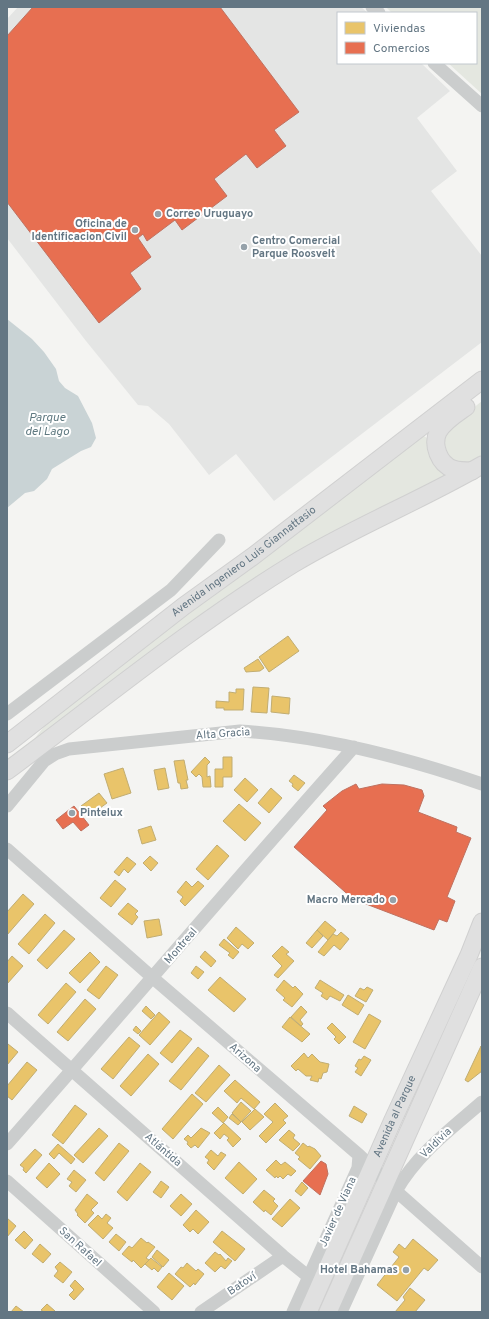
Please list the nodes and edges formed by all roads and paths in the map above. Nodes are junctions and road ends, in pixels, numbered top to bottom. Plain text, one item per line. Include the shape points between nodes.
1 (435, 64) edge
2 (482, 106) edge
3 (482, 380) edge
4 (482, 394) edge
5 (477, 468) edge
6 (219, 540) dead end
7 (7, 714) edge
8 (7, 744) edge
9 (354, 747) junction
10 (7, 771) edge
11 (482, 784) edge
12 (7, 806) edge
13 (7, 849) edge
14 (482, 922) edge
15 (482, 968) edge
16 (152, 978) junction
17 (7, 1013) edge
18 (72, 1069) junction
19 (482, 1102) edge
20 (7, 1144) edge
21 (359, 1155) junction
22 (372, 1167) junction
23 (7, 1181) edge
24 (392, 1186) junction
25 (283, 1256) junction
26 (482, 1267) edge
27 (314, 1281) junction
28 (338, 1309) edge
29 (154, 1312) edge
30 (201, 1312) edge
31 (293, 1312) edge
32 (308, 1312) edge

1 - 2 street
3 - 8 main road, Avenida Ingeniero Luis Giannattasio
4 - 5 main road via 442,426 436,440 438,455 446,465 460,471
5 - 10 main road via 340,538 250,591
6 - 7 street, Avenida Ingeniero Luis Giannattasio via 170,590
9 - 11 street, Alta Gracia via 404,758
9 - 12 street, Alta Gracia via 240,731 69,749 44,761
9 - 16 street, Montreal
13 - 16 street, Arizona
14 - 22 main road, Avenida al Parque
15 - 24 main road, Avenida al Parque
16 - 18 street, Montreal
16 - 21 street, Arizona
17 - 18 street, Atlántida
18 - 20 street, Montreal
18 - 25 street, Atlántida
19 - 24 street, Valdivia
21 - 22 street, Arizona
21 - 27 street, Javier de Viana via 358,1168
22 - 24 street, Arizona
22 - 27 main road, Avenida al Parque
23 - 29 street, San Rafael
24 - 26 street, Arizona
24 - 28 main road, Avenida al Parque
25 - 27 street, Atlántida
25 - 30 street, Batoví
27 - 31 street, Javier de Viana
27 - 32 main road, Avenida al Parque

